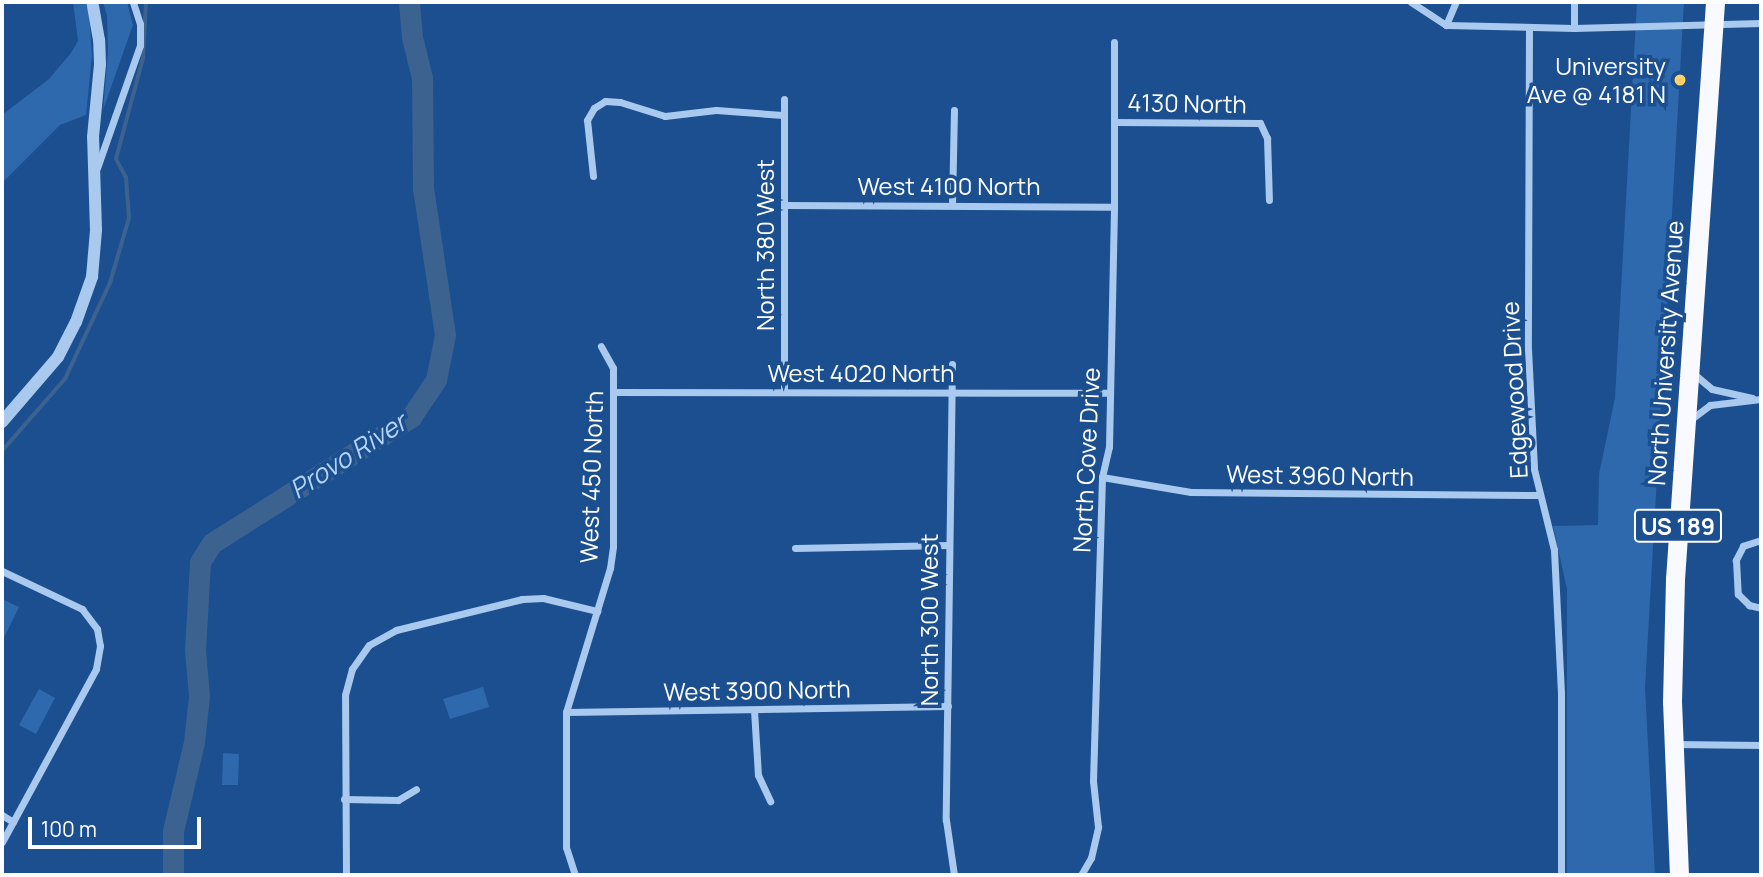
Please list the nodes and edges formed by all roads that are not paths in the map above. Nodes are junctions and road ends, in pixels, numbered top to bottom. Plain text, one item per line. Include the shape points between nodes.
1 (92, 2) edge
2 (133, 2) edge
3 (1410, 2) edge
4 (1456, 2) edge
5 (1574, 2) edge
6 (1715, 2) edge
7 (1761, 23) edge
8 (1446, 25) junction
9 (1713, 25) junction
10 (1529, 27) junction
11 (1574, 28) junction
12 (1114, 42) dead end
13 (784, 99) dead end
14 (954, 110) dead end
15 (783, 115) junction
16 (1114, 122) junction
17 (95, 173) junction
18 (593, 176) dead end
19 (1269, 200) dead end
20 (784, 205) junction
21 (952, 205) junction
22 (1114, 206) junction
23 (601, 346) dead end
24 (952, 364) dead end
25 (1688, 364) junction
26 (613, 392) junction
27 (784, 392) junction
28 (951, 392) junction
29 (1110, 393) junction
30 (1757, 399) edge
31 (2, 422) edge
32 (1684, 425) junction
33 (1102, 477) junction
34 (1539, 495) junction
35 (1761, 540) edge
36 (949, 545) junction
37 (795, 548) dead end
38 (2, 570) edge
39 (1761, 608) edge
40 (597, 611) junction
41 (948, 706) junction
42 (754, 710) junction
43 (566, 712) junction
44 (1673, 744) junction
45 (1761, 745) edge
46 (416, 789) dead end
47 (344, 799) junction
48 (770, 801) dead end
49 (2, 815) edge
50 (13, 821) junction
51 (2, 842) edge
52 (346, 875) edge
53 (575, 875) edge
54 (954, 875) edge
55 (1081, 875) edge
56 (1561, 875) edge
57 (1679, 875) edge

1 - 17 street via 99,40
2 - 17 street via 139,45
3 - 8 street
4 - 8 street
5 - 11 street
6 - 9 highway, North University Avenue / US 189
7 - 9 street
8 - 10 street
9 - 11 street
9 - 25 highway, North University Avenue / US 189
10 - 11 street
10 - 34 street, Edgewood Drive via 1528,349
12 - 16 street, North Cove Drive
13 - 15 street, North 380 West
14 - 21 street
15 - 18 street via 716,110 665,116 605,102 594,108 587,120
15 - 20 street, North 380 West
16 - 19 street, 4130 North via 1260,123 1267,138
16 - 22 street, North Cove Drive
17 - 31 street via 96,230 92,277 85,296 58,357
20 - 21 street, West 4100 North
20 - 27 street, North 380 West
21 - 22 street, West 4100 North
22 - 29 street, North Cove Drive
23 - 26 street, West 450 North via 612,362
24 - 28 street, North 300 West
25 - 30 street via 1712,389
25 - 32 highway, North University Avenue / US 189
26 - 27 street, West 4020 North
26 - 40 street, West 450 North via 613,546
27 - 28 street, West 4020 North
28 - 29 street, West 4020 North
28 - 36 street, North 300 West
29 - 33 street, North Cove Drive via 1109,447
30 - 32 street via 1710,405
32 - 44 highway, North University Avenue / US 189 via 1674,602
33 - 34 street, West 3960 North via 1191,492
33 - 55 street, North Cove Drive via 1093,781 1098,827 1091,858
34 - 56 street, Edgewood Drive via 1554,550 1557,587
35 - 39 street via 1740,550 1737,574 1741,599
36 - 37 street
36 - 41 street, North 300 West
38 - 50 street via 85,611 97,629 100,646 96,669
40 - 43 street, West 450 North
40 - 47 street via 543,598 522,599 396,630 377,639 359,657 345,695
41 - 42 street, West 3900 North
41 - 54 street, North 300 West via 946,820
42 - 43 street, West 3900 North
42 - 48 street via 758,775
43 - 53 street, West 450 North via 566,847
44 - 45 street
44 - 57 highway, North University Avenue / US 189
46 - 47 street via 398,800
47 - 52 street
49 - 50 street
50 - 51 street

